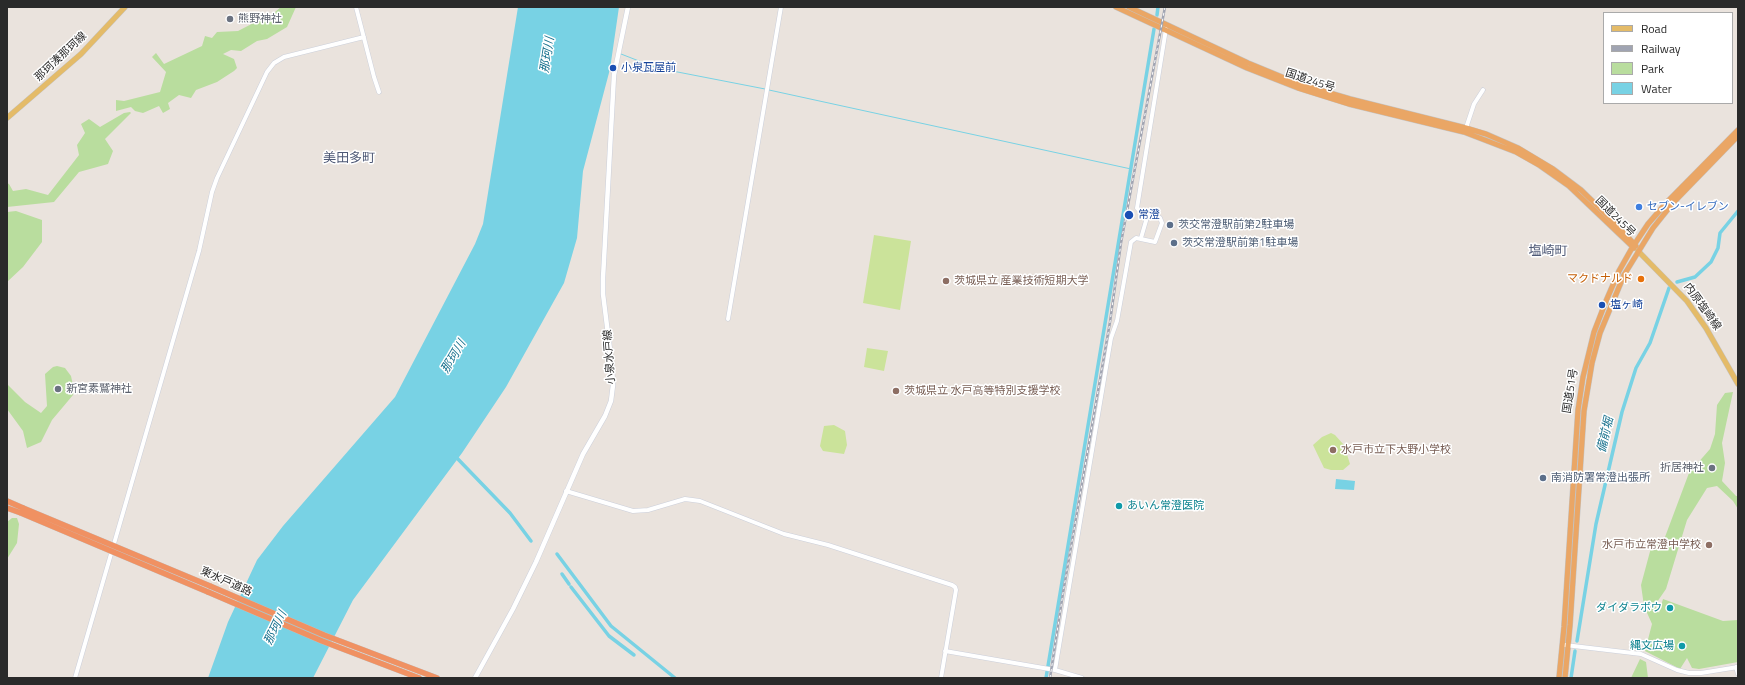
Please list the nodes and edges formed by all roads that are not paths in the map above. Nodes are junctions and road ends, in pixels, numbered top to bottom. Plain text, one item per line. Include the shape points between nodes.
1 (125, 7) edge
2 (356, 7) edge
3 (628, 7) edge
4 (781, 7) edge
5 (1116, 7) edge
6 (1129, 7) edge
7 (1167, 24) junction
8 (1166, 31) junction
9 (364, 37) junction
10 (1483, 90) dead end
11 (379, 92) dead end
12 (7, 118) edge
13 (1738, 126) edge
14 (1466, 128) junction
15 (1738, 130) edge
16 (1738, 137) edge
17 (1720, 150) junction
18 (1148, 214) junction
19 (1141, 238) junction
20 (1634, 245) junction
21 (1638, 251) junction
22 (728, 318) dead end
23 (1738, 384) edge
24 (566, 491) junction
25 (7, 502) edge
26 (7, 508) edge
27 (22, 510) junction
28 (1566, 645) junction
29 (946, 651) junction
30 (1737, 667) edge
31 (1055, 670) junction
32 (1738, 674) edge
33 (74, 678) edge
34 (419, 678) edge
35 (437, 678) edge
36 (475, 678) edge
37 (941, 678) edge
38 (1082, 678) edge
39 (1559, 678) edge
40 (1565, 678) edge

1 - 12 main road, 那珂湊那珂線 via 81,54
2 - 9 street
3 - 24 main road, 小泉水戸線 via 614,82 603,278 612,366 612,394 605,416
4 - 22 street
5 - 8 highway, 国道245号
6 - 7 highway, 国道245号
7 - 8 street
7 - 14 highway, 国道245号 via 1248,64 1299,84 1350,100
8 - 18 street via 1137,208
8 - 20 highway, 国道245号 via 1298,88 1350,104 1464,132 1516,152 1569,186
9 - 11 street
9 - 33 street via 284,57 274,63 267,72 217,178 199,251
10 - 14 street via 1474,104
13 - 17 main road
14 - 20 highway, 国道245号 via 1532,155 1553,169 1593,201
15 - 17 highway
16 - 17 highway
17 - 20 highway, 国道51号 via 1667,202
17 - 21 highway, 国道51号 via 1673,203
18 - 19 street
18 - 19 street via 1160,218 1162,223 1154,242
19 - 31 street via 1131,242 1111,338
20 - 21 highway, 国道245号
20 - 28 highway, 国道51号 via 1609,292 1583,377 1576,432
21 - 23 main road, 内原塩崎線 via 1687,301 1706,328
21 - 28 highway, 国道51号 via 1605,318 1589,378 1582,433
24 - 29 street via 632,511 648,510 685,499 700,501 784,534 828,545 952,585 956,590
24 - 36 main road, 小泉水戸線 via 513,609
25 - 27 highway, 東水戸道路
26 - 27 highway, 東水戸道路
27 - 34 highway, 東水戸道路, bridge via 322,641
27 - 35 highway, 東水戸道路, bridge via 324,635
28 - 30 street via 1641,654 1689,673
28 - 39 highway, 国道51号
28 - 40 highway, 国道51号
29 - 31 street
29 - 37 street
30 - 32 street
31 - 38 street

